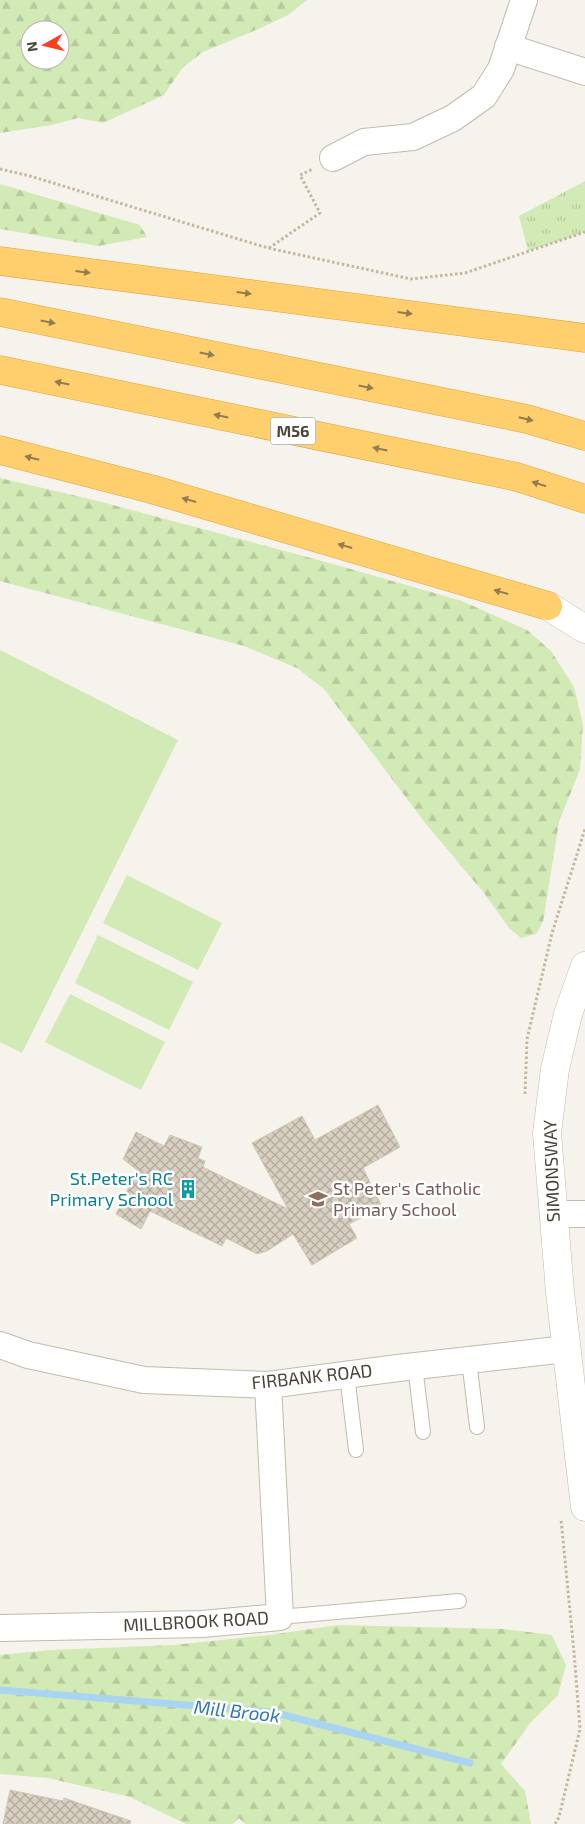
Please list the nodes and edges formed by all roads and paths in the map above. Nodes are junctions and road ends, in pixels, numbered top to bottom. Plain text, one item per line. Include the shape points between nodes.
1 (524, 0) edge
2 (508, 47) junction
3 (585, 72) edge
4 (334, 158) joint
5 (0, 169) edge
6 (585, 232) edge
7 (268, 248) junction
8 (0, 261) edge
9 (0, 312) edge
10 (581, 336) edge
11 (0, 370) edge
12 (585, 436) edge
13 (0, 450) edge
14 (585, 499) edge
15 (548, 606) junction
16 (585, 618) edge
17 (585, 629) edge
18 (585, 966) edge
19 (553, 1214) junction
20 (585, 1214) edge
21 (0, 1346) edge
22 (566, 1349) junction
23 (469, 1360) junction
24 (416, 1366) junction
25 (347, 1374) junction
26 (268, 1385) junction
27 (477, 1427) dead end
28 (423, 1432) dead end
29 (356, 1450) dead end
30 (584, 1480) edge
31 (573, 1512) edge
32 (459, 1601) dead end
33 (280, 1617) junction
34 (0, 1628) edge
35 (555, 1824) edge

1 - 2 street
2 - 3 street
2 - 4 street via 484,96 453,118 412,137 364,142
4 - 7 path via 300,175 320,213
5 - 7 path
6 - 7 path via 465,273 411,279
8 -> 10 highway
9 -> 12 highway via 527,419
14 -> 11 highway, M56 via 517,477
15 -> 13 highway via 151,489
15 - 16 street
15 - 17 street
18 - 19 street, SIMONSWAY via 568,1014 555,1069 547,1134
19 - 20 street
19 - 22 street, SIMONSWAY
21 - 26 street, FIRBANK ROAD via 144,1380
22 - 23 street, FIRBANK ROAD
22 - 30 street, SIMONSWAY
23 - 24 street, FIRBANK ROAD
23 - 27 lane
24 - 25 street, FIRBANK ROAD
24 - 28 lane
25 - 26 street, FIRBANK ROAD
25 - 29 lane
26 - 33 street, MILLBROOK ROAD
30 - 31 street, SIMONSWAY
31 - 35 path via 574,1652 580,1728
32 - 33 lane
33 - 34 street, MILLBROOK ROAD via 202,1624

